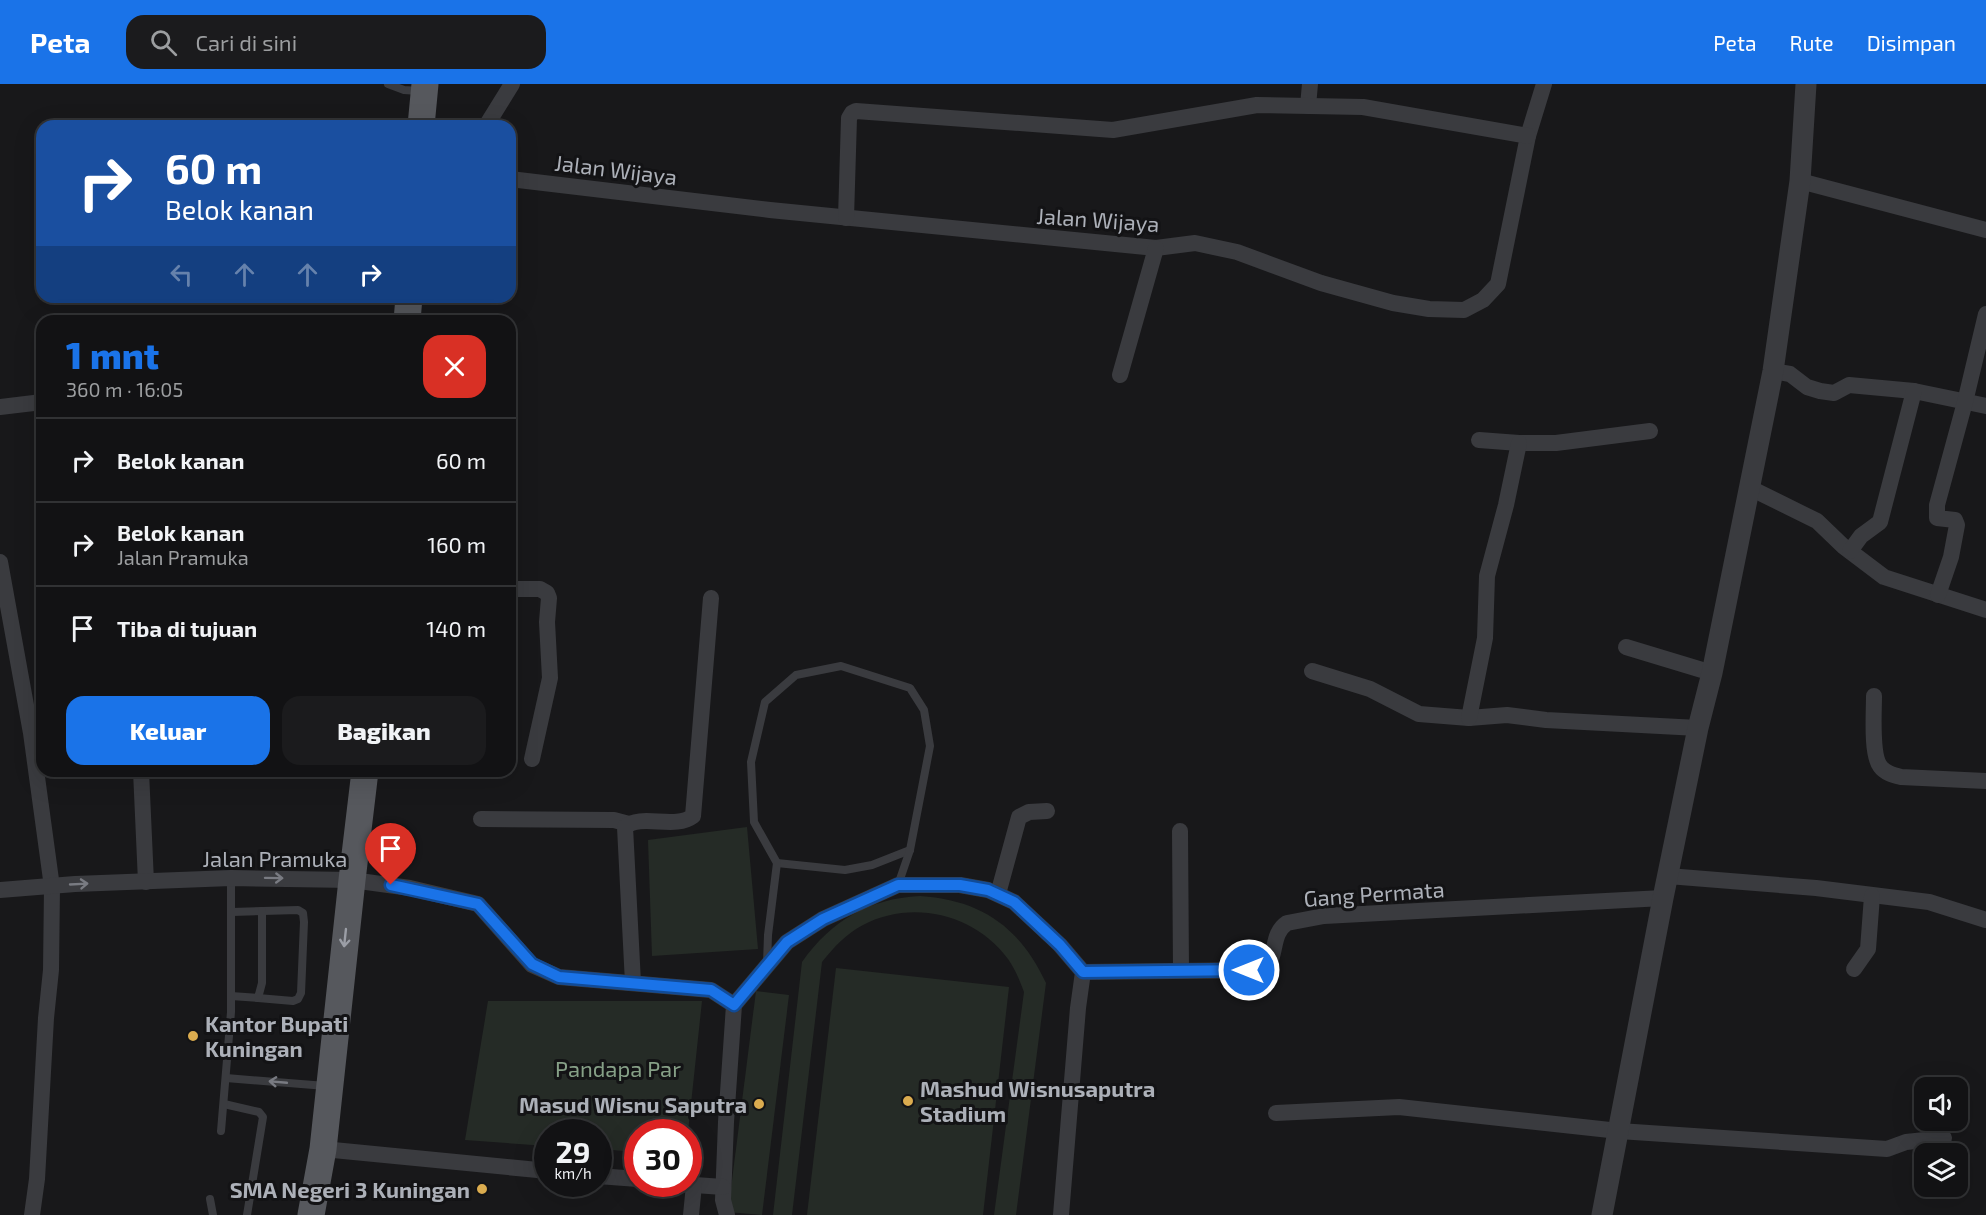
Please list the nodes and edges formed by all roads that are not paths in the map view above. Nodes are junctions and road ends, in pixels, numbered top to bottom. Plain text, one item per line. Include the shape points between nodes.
1 (388, 84) edge
2 (512, 84) edge
3 (1310, 84) edge
4 (1544, 84) edge
5 (1806, 84) edge
6 (424, 88) edge
7 (1308, 106) junction
8 (421, 120) edge
9 (490, 120) edge
10 (1528, 136) junction
11 (516, 180) edge
12 (1800, 181) junction
13 (846, 218) junction
14 (1986, 230) edge
15 (1156, 248) junction
16 (1986, 314) edge
17 (1773, 371) junction
18 (1120, 375) dead end
19 (1914, 391) junction
20 (1965, 402) junction
21 (36, 403) edge
22 (1986, 406) edge
23 (0, 407) edge
24 (1650, 431) dead end
25 (1479, 440) dead end
26 (1519, 443) junction
27 (1750, 488) junction
28 (1850, 552) junction
29 (0, 562) edge
30 (516, 589) edge
31 (1938, 595) junction
32 (711, 598) dead end
33 (1986, 610) edge
34 (1626, 647) dead end
35 (1312, 671) dead end
36 (1712, 673) junction
37 (1874, 696) dead end
38 (1469, 718) junction
39 (1698, 729) junction
40 (532, 759) dead end
41 (36, 770) edge
42 (37, 777) edge
43 (141, 777) edge
44 (364, 777) edge
45 (1986, 781) edge
46 (1047, 811) dead end
47 (481, 819) dead end
48 (628, 824) junction
49 (1180, 831) dead end
50 (910, 850) junction
51 (777, 862) junction
52 (1668, 876) junction
53 (231, 878) junction
54 (352, 880) junction
55 (146, 882) junction
56 (898, 885) junction
57 (52, 887) junction
58 (0, 890) edge
59 (998, 894) junction
60 (1872, 896) junction
61 (1663, 898) junction
62 (262, 911) junction
63 (232, 912) junction
64 (1986, 920) edge
65 (767, 967) junction
66 (1854, 969) dead end
67 (1181, 970) junction
68 (1083, 972) junction
69 (633, 983) junction
70 (231, 996) junction
71 (258, 998) junction
72 (734, 1005) junction
73 (226, 1078) junction
74 (330, 1086) junction
75 (224, 1104) junction
76 (1276, 1113) dead end
77 (221, 1131) dead end
78 (1619, 1131) junction
79 (1944, 1138) dead end
80 (323, 1149) junction
81 (534, 1170) edge
82 (702, 1185) edge
83 (723, 1187) junction
84 (689, 1197) edge
85 (210, 1199) dead end
86 (32, 1215) edge
87 (213, 1215) edge
88 (247, 1215) edge
89 (311, 1215) edge
90 (691, 1215) edge
91 (727, 1215) edge
92 (1061, 1215) edge
93 (1602, 1215) edge

1 - 6 lane via 404,90
2 - 9 street
3 - 7 street
4 - 10 street, Jalan Wijaya
5 - 12 street
6 - 8 main road
7 - 10 street via 1363,107
7 - 13 street via 1257,105 1113,130 856,111 849,118
10 - 15 street, Jalan Wijaya via 1498,284 1483,300 1464,310 1393,303 1321,283 1237,252 1195,243
11 - 13 street, Jalan Wijaya
12 - 14 street
12 - 17 street
13 - 15 street, Jalan Wijaya
15 - 18 street
16 - 20 street
17 - 19 street via 1790,374 1820,392 1834,393 1849,386
17 - 27 street
19 - 20 street
19 - 28 street via 1880,522 1861,536
20 - 22 street
20 - 31 street via 1937,505 1938,518 1955,520 1957,525
21 - 23 street
24 - 26 street via 1556,443
25 - 26 street
26 - 38 street via 1487,576 1485,638
27 - 28 street via 1816,521
27 - 36 street
28 - 31 street via 1884,577
29 - 41 street
30 - 40 street via 540,589 549,598 550,678
31 - 33 street
32 - 48 street via 693,816 684,821
34 - 36 street
35 - 38 street via 1370,689 1419,714
36 - 39 street
37 - 45 street via 1876,753 1879,765 1890,775
38 - 39 street via 1507,715
39 - 52 street
42 - 57 street
43 - 55 street
44 - 54 main road
46 - 59 street via 1020,817
47 - 48 street via 614,820
48 - 69 street via 625,827
49 - 67 street
50 - 51 lane via 872,865 845,870
50 - 51 lane via 930,746 924,710 910,687 841,666 796,675 765,702 751,762 754,822
50 - 56 lane
51 - 65 lane
52 - 60 street
52 - 61 street
53 -> 54 street, Jalan Pramuka
53 - 55 street, Jalan Pramuka
53 - 63 lane
54 - 69 street, Jalan Pramuka via 411,888 478,904 532,964 559,977
54 -> 74 main road
57 -> 55 street, Jalan Pramuka
56 - 59 street via 960,885
56 - 65 street via 823,919 787,942
57 - 58 street, Jalan Pramuka
57 - 86 street via 51,970
59 - 68 street via 1014,902
60 - 64 street via 1929,902
60 - 66 street via 1868,948
61 - 67 street, Gang Permata via 1324,916 1282,926 1264,970
61 - 78 street
62 - 63 lane
62 - 71 lane via 262,982
62 - 71 lane via 301,911 303,974 298,999
63 - 70 lane
65 - 72 street
67 - 68 street, Gang Permata
68 - 92 street
69 - 72 street, Jalan Pramuka via 711,990
70 - 71 lane
70 - 73 lane
72 - 83 street
74 -> 73 lane
73 - 75 lane
74 - 80 main road
75 - 77 lane
75 - 88 lane via 262,1115
76 - 78 street via 1399,1107
78 - 79 street via 1887,1149 1906,1142
78 - 93 street
80 - 81 street
80 - 89 main road
82 - 83 street
83 - 91 street
84 - 90 street
85 - 87 lane

